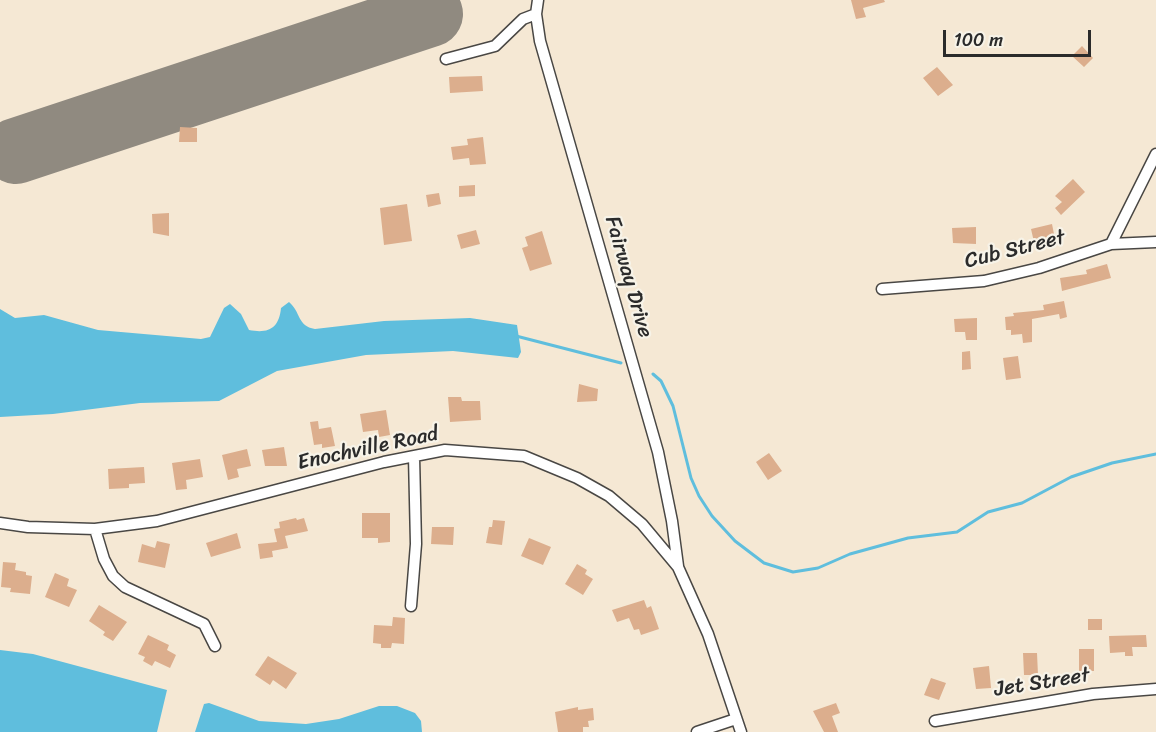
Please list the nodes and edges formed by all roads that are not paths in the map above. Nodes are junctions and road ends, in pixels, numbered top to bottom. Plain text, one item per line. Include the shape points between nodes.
1 (538, 0) edge
2 (536, 14) junction
3 (446, 59) dead end
4 (1156, 154) edge
5 (1156, 242) edge
6 (1111, 244) junction
7 (882, 289) dead end
8 (414, 456) junction
9 (0, 523) edge
10 (96, 529) junction
11 (678, 567) junction
12 (411, 606) dead end
13 (215, 646) dead end
14 (1156, 689) edge
15 (736, 719) junction
16 (935, 721) dead end
17 (696, 732) edge
18 (741, 732) edge

1 - 2 street, Fairway Drive
2 - 3 street via 523,19 495,46
2 - 11 street, Fairway Drive via 540,41 658,452
4 - 6 street
5 - 6 street, Cub Street
6 - 7 street, Cub Street via 984,281
8 - 10 street, Enochville Road via 157,521
8 - 11 street, Enochville Road via 445,450 524,456 577,478 609,496 642,524
8 - 12 street via 416,544
9 - 10 street, Enochville Road
10 - 13 street via 112,576 125,587 204,624
11 - 15 street, Enochville Road via 708,633
14 - 16 street, Jet Street via 1093,694
15 - 17 street
15 - 18 street, Enochville Road

